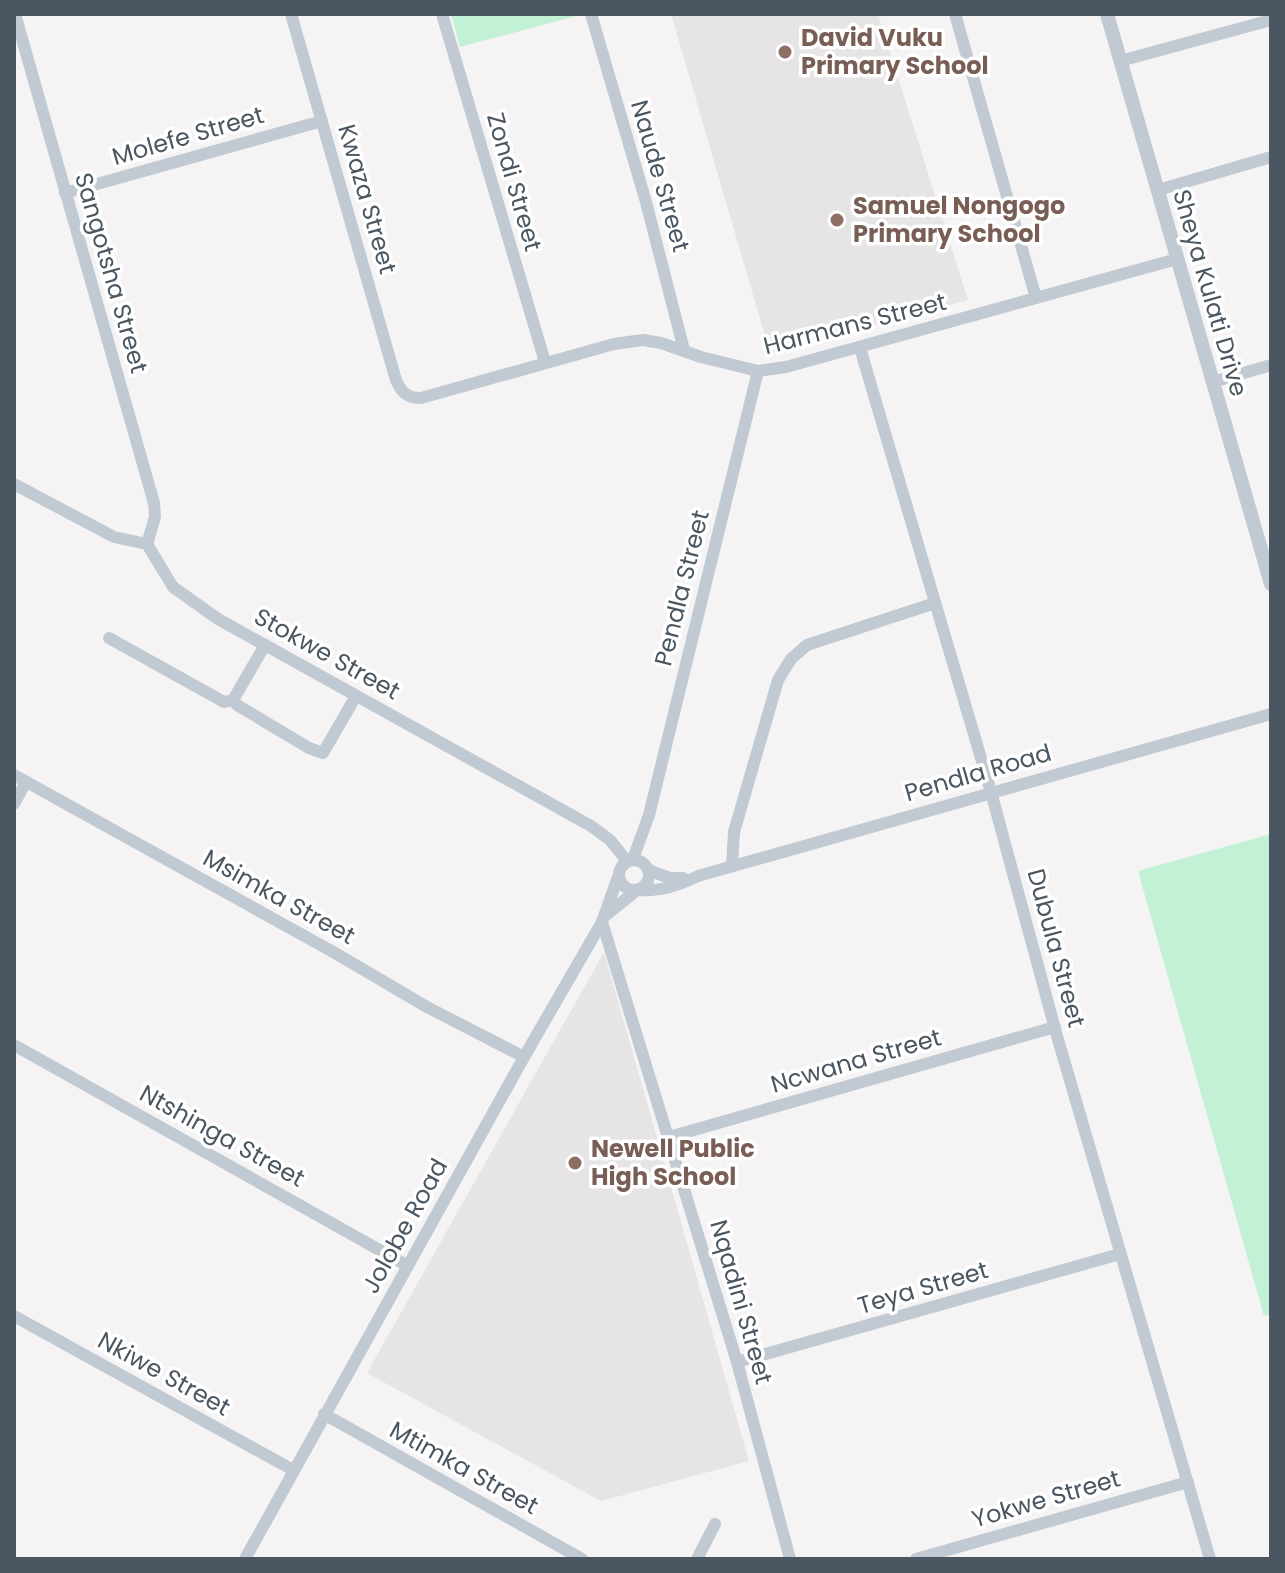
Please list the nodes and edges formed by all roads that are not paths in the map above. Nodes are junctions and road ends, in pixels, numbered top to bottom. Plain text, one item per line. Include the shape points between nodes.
1 (15, 14) edge
2 (291, 14) edge
3 (442, 14) edge
4 (591, 14) edge
5 (955, 14) edge
6 (1107, 14) edge
7 (1271, 20) edge
8 (19, 48) edge
9 (1120, 61) junction
10 (322, 121) junction
11 (1271, 157) edge
12 (1158, 190) junction
13 (65, 193) junction
14 (1177, 259) junction
15 (1036, 298) junction
16 (860, 348) junction
17 (684, 350) junction
18 (545, 362) junction
19 (1271, 365) edge
20 (758, 371) junction
21 (1213, 382) junction
22 (404, 394) joint
23 (14, 484) edge
24 (147, 544) junction
25 (1266, 547) edge
26 (1271, 584) edge
27 (935, 603) junction
28 (109, 638) dead end
29 (265, 645) junction
30 (356, 696) junction
31 (233, 700) junction
32 (1271, 714) edge
33 (14, 775) edge
34 (26, 782) junction
35 (991, 792) junction
36 (14, 804) edge
37 (638, 863) junction
38 (732, 866) junction
39 (698, 876) junction
40 (618, 877) junction
41 (638, 890) junction
42 (604, 919) junction
43 (1055, 1027) junction
44 (14, 1045) edge
45 (524, 1057) junction
46 (669, 1137) junction
47 (1120, 1254) junction
48 (408, 1266) junction
49 (14, 1316) edge
50 (737, 1362) junction
51 (324, 1414) junction
52 (293, 1470) junction
53 (1188, 1482) junction
54 (715, 1524) dead end
55 (245, 1559) edge
56 (582, 1559) edge
57 (697, 1559) edge
58 (790, 1559) edge
59 (916, 1559) edge
60 (1210, 1559) edge

1 - 8 street, Sangotsha Street
2 - 10 street, Kwaza Street
3 - 18 street, Zondi Street
4 - 17 street, Naude Street
5 - 15 street
6 - 9 street, Sheya Kulati Drive
7 - 9 street
8 - 13 street, Sangotsha Street
9 - 12 street, Sheya Kulati Drive
10 - 13 street, Molefe Street
10 - 22 street, Kwaza Street
11 - 12 street
12 - 14 street, Sheya Kulati Drive
13 - 24 street, Sangotsha Street via 154,503
14 - 15 street, Harmans Street
14 - 21 street, Sheya Kulati Drive
15 - 16 street, Harmans Street
16 - 20 street, Harmans Street
16 - 27 street, Dubula Street
17 - 18 street, Harmans Street via 643,340
17 - 20 street, Harmans Street
18 - 22 street, Harmans Street via 421,398
19 - 21 street
20 - 37 street, Pendla Street
21 - 25 street, Sheya Kulati Drive
23 - 24 street via 114,537
24 - 29 street, Stokwe Street via 180,593
25 - 26 street, Sheya Kulati Drive
27 - 35 street, Dubula Street
27 - 38 street via 821,639 791,659 778,680 734,832
28 - 31 street via 224,702
29 - 30 street, Stokwe Street
29 - 31 street
30 - 31 street via 323,753
30 - 37 street, Stokwe Street via 591,826
32 - 35 street, Pendla Road
33 - 34 street, Msimka Street
34 - 36 street
34 - 45 street, Msimka Street
35 - 38 street, Pendla Road
35 - 43 street, Dubula Street
37 - 39 street, Pendla Road via 670,878
37 - 40 street via 622,865
37 - 41 street via 646,884
38 - 39 street, Pendla Road
39 - 41 street, Pendla Road
40 - 41 street via 625,888
40 - 42 street, Jolobe Road
41 - 42 street, Jolobe Road
42 - 45 street, Jolobe Road
42 - 46 street, Nqadini Street
43 - 46 street, Ncwana Street
43 - 47 street, Dubula Street
44 - 48 street, Ntshinga Street
45 - 48 street, Jolobe Road
46 - 50 street, Nqadini Street
47 - 50 street, Teya Street
47 - 53 street, Dubula Street
48 - 51 street, Jolobe Road
49 - 52 street, Nkiwe Street
50 - 58 street, Nqadini Street
51 - 52 street, Jolobe Road
51 - 56 street, Mtimka Street
52 - 55 street, Jolobe Road
53 - 59 street, Yokwe Street
53 - 60 street, Dubula Street
54 - 57 street

